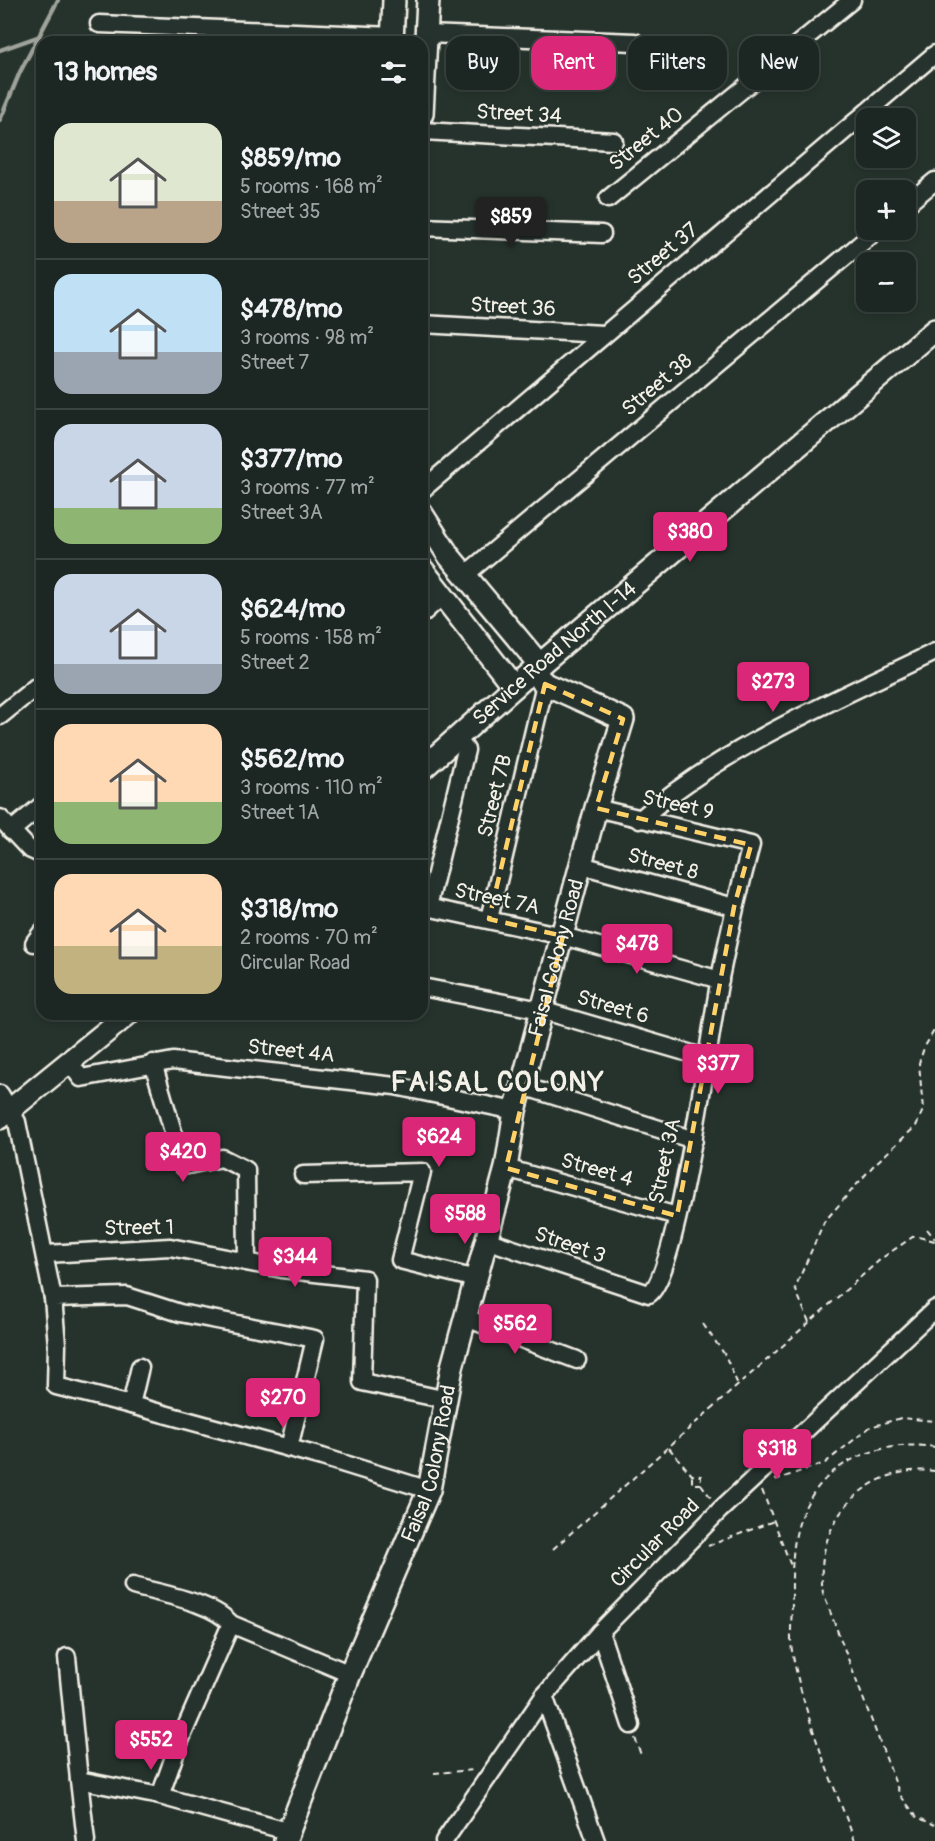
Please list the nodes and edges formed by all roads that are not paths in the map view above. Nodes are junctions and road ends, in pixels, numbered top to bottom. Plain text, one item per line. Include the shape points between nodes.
1 (394, 0) edge
2 (428, 0) edge
3 (852, 0) edge
4 (99, 24) dead end
5 (426, 33) junction
6 (333, 36) edge
7 (392, 36) edge
8 (426, 36) edge
9 (628, 42) edge
10 (935, 54) edge
11 (428, 131) edge
12 (614, 141) dead end
13 (935, 181) edge
14 (916, 197) edge
15 (608, 199) dead end
16 (428, 227) edge
17 (602, 234) dead end
18 (865, 240) edge
19 (428, 324) edge
20 (935, 330) edge
21 (603, 334) junction
22 (428, 485) edge
23 (428, 523) edge
24 (465, 575) junction
25 (428, 577) edge
26 (442, 596) junction
27 (487, 603) junction
28 (428, 609) edge
29 (463, 622) junction
30 (935, 652) edge
31 (539, 673) junction
32 (36, 687) edge
33 (514, 687) junction
34 (0, 716) edge
35 (457, 738) junction
36 (428, 764) edge
37 (36, 808) edge
38 (596, 808) junction
39 (639, 820) junction
40 (5, 825) edge
41 (751, 845) joint
42 (36, 852) edge
43 (581, 865) junction
44 (428, 891) edge
45 (428, 907) edge
46 (734, 907) junction
47 (489, 919) junction
48 (562, 936) junction
49 (720, 980) junction
50 (428, 988) edge
51 (541, 1010) junction
52 (121, 1020) edge
53 (706, 1058) junction
54 (69, 1062) junction
55 (153, 1063) junction
56 (523, 1086) junction
57 (4, 1107) edge
58 (515, 1111) junction
59 (694, 1140) junction
60 (506, 1168) junction
61 (303, 1175) dead end
62 (677, 1216) junction
63 (486, 1240) junction
64 (46, 1254) junction
65 (247, 1262) junction
66 (476, 1280) junction
67 (639, 1292) joint
68 (53, 1298) junction
69 (935, 1309) edge
70 (466, 1318) junction
71 (577, 1360) dead end
72 (140, 1367) dead end
73 (447, 1400) junction
74 (131, 1406) junction
75 (289, 1448) junction
76 (429, 1490) junction
77 (133, 1586) dead end
78 (231, 1624) junction
79 (600, 1632) junction
80 (67, 1657) dead end
81 (350, 1674) junction
82 (544, 1696) junction
83 (631, 1725) dead end
84 (80, 1779) junction
85 (160, 1796) junction
86 (286, 1836) edge
87 (86, 1841) edge
88 (444, 1841) edge
89 (596, 1841) edge

1 - 7 main road
2 - 5 main road
3 - 15 street, Street 40
4 - 6 street
5 - 8 main road
5 - 9 street
10 - 21 street, Street 37
11 - 12 street, Street 34
13 - 14 street
16 - 17 street
18 - 24 street, Street 38
19 - 21 street, Street 36
20 - 31 main road, Service Road North I-14
21 - 22 street, Street 37
23 - 24 main road
24 - 27 main road
25 - 26 main road
26 - 28 street
26 - 29 main road
27 - 29 main road
27 - 31 main road
29 - 33 main road
30 - 39 street via 723,760
31 - 33 main road, Service Road North I-14
31 - 38 main road, Faisal Colony Road via 623,719
31 - 47 street, Street 7B
32 - 34 street
33 - 35 main road, Service Road North I-14
35 - 36 main road, Service Road North I-14
35 - 44 street via 465,750
37 - 40 street
38 - 39 street, Street 9
38 - 43 main road, Faisal Colony Road
39 - 41 street, Street 9
40 - 42 street
41 - 46 street, Street 3A
43 - 46 street, Street 8
43 - 48 main road, Faisal Colony Road
45 - 47 street, Street 7A
46 - 49 street, Street 3A
47 - 48 street, Street 7A
48 - 49 street, Street 7A
48 - 51 main road, Faisal Colony Road
49 - 53 street, Street 3A
50 - 51 street, Street 6
51 - 53 street, Street 6
51 - 56 main road, Faisal Colony Road
52 - 54 main road
53 - 59 street, Street 3A
54 - 55 street, Street 4A via 81,1078
54 - 57 main road
55 - 58 street, Street 4A via 173,1061 395,1086
55 - 65 street via 183,1166 222,1158 246,1170
56 - 58 main road, Faisal Colony Road
56 - 59 street
57 - 64 street via 17,1122
58 - 60 main road, Faisal Colony Road
59 - 62 street, Street 3A
60 - 62 street, Street 4
60 - 63 main road, Faisal Colony Road
61 - 66 street via 422,1172 400,1260
62 - 67 street, Street 3A via 658,1284 649,1294
63 - 66 main road, Faisal Colony Road
63 - 67 street, Street 3
64 - 65 street, Street 1 via 170,1247
64 - 68 street
65 - 73 street, Street 1 via 365,1279 362,1382
66 - 70 main road, Faisal Colony Road
68 - 74 street via 56,1386
68 - 75 street via 127,1296 180,1313 315,1339
69 - 79 street, Circular Road
70 - 71 street
70 - 73 main road, Faisal Colony Road
72 - 74 street
73 - 76 main road, Faisal Colony Road
74 - 75 street
75 - 76 street
76 - 81 main road, Faisal Colony Road
77 - 78 street via 200,1605 225,1616
78 - 81 street
78 - 85 street
79 - 82 street, Circular Road
79 - 83 street
80 - 84 street
81 - 86 main road, Faisal Colony Road
82 - 88 street, Circular Road
82 - 89 street
84 - 85 street
84 - 87 street
85 - 86 street

